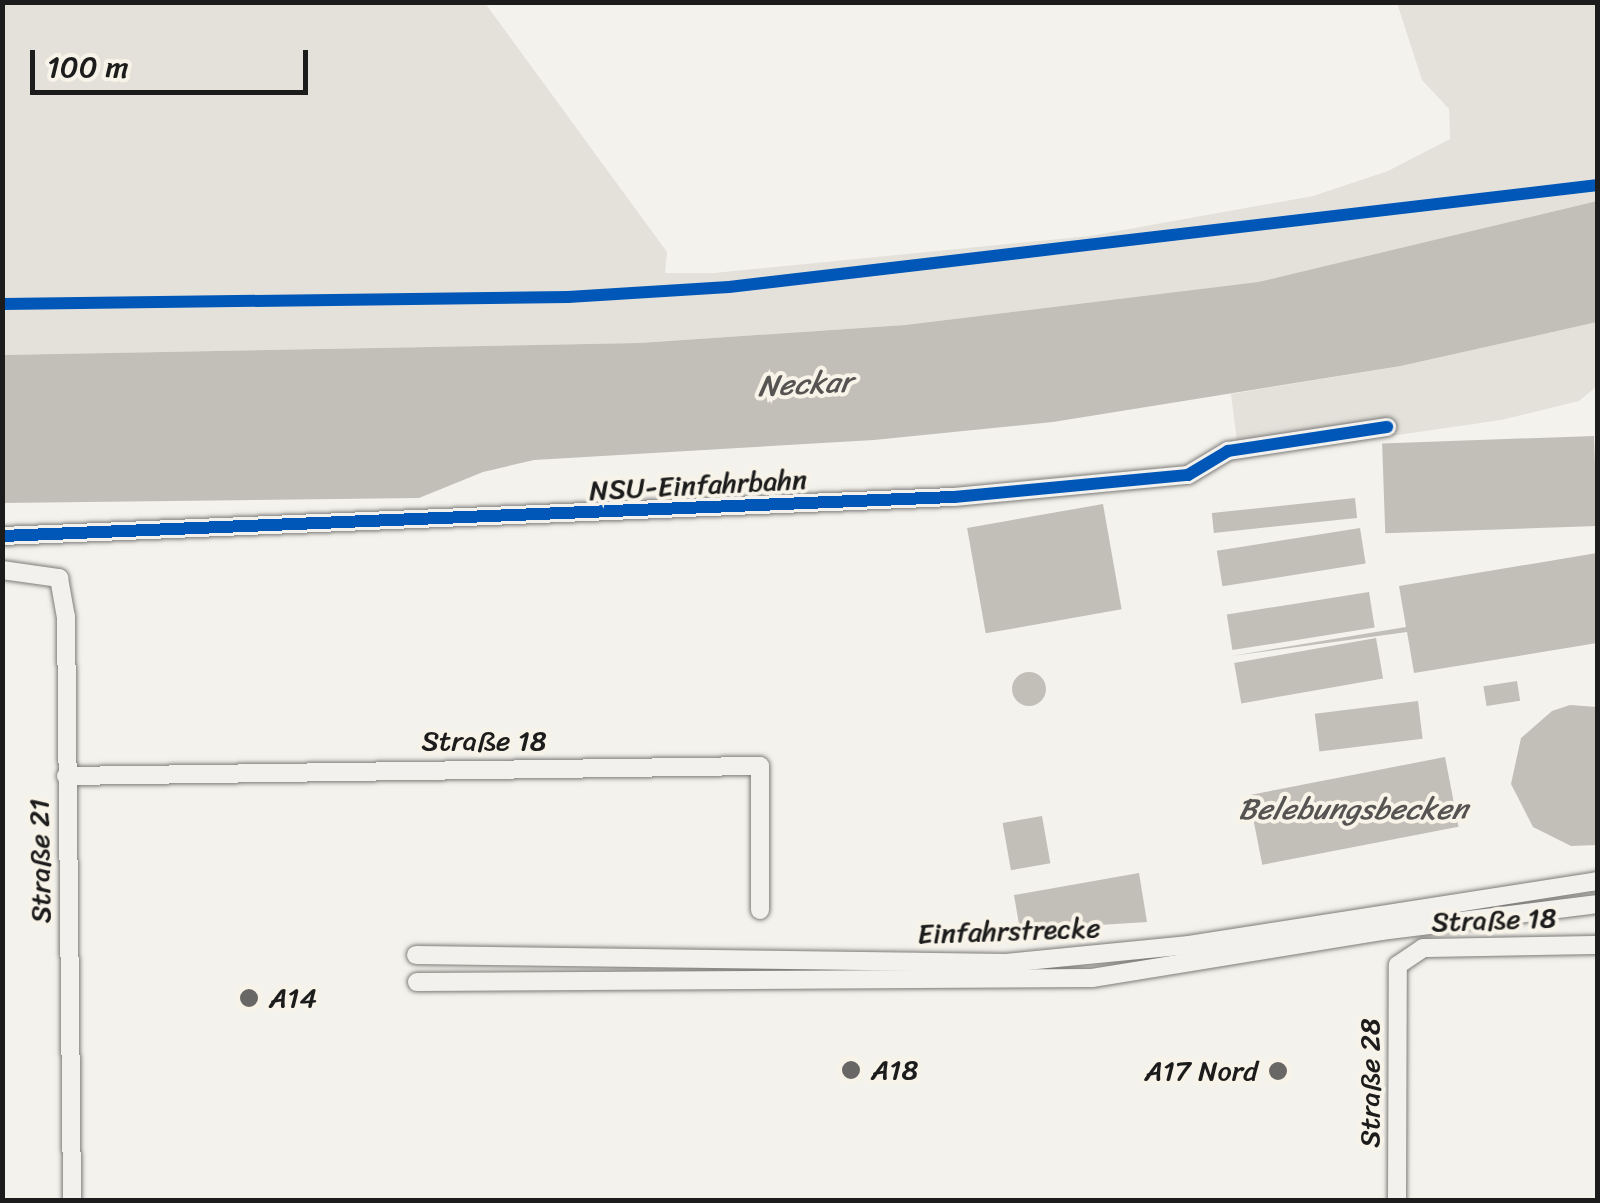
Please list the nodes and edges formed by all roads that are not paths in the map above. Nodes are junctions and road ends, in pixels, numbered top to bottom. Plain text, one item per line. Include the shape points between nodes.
1 (1387, 427) dead end
2 (2, 536) edge
3 (2, 570) edge
4 (66, 776) junction
5 (1598, 881) edge
6 (1598, 904) edge
7 (760, 910) dead end
8 (1598, 944) edge
9 (416, 955) dead end
10 (1398, 965) joint
11 (416, 982) dead end
12 (72, 1200) edge
13 (1397, 1200) edge

1 - 2 street, NSU-Einfahrbahn via 1228,451 1188,475 954,497
3 - 4 street, Straße 21 via 59,578
4 - 7 street, Straße 18 via 760,766
4 - 12 street, Straße 21
5 - 9 street, Einfahrstrecke via 1189,946 1039,961
6 - 11 street, Einfahrstrecke via 1092,978
8 - 10 street, Straße 18 via 1423,948
10 - 13 street, Straße 28

